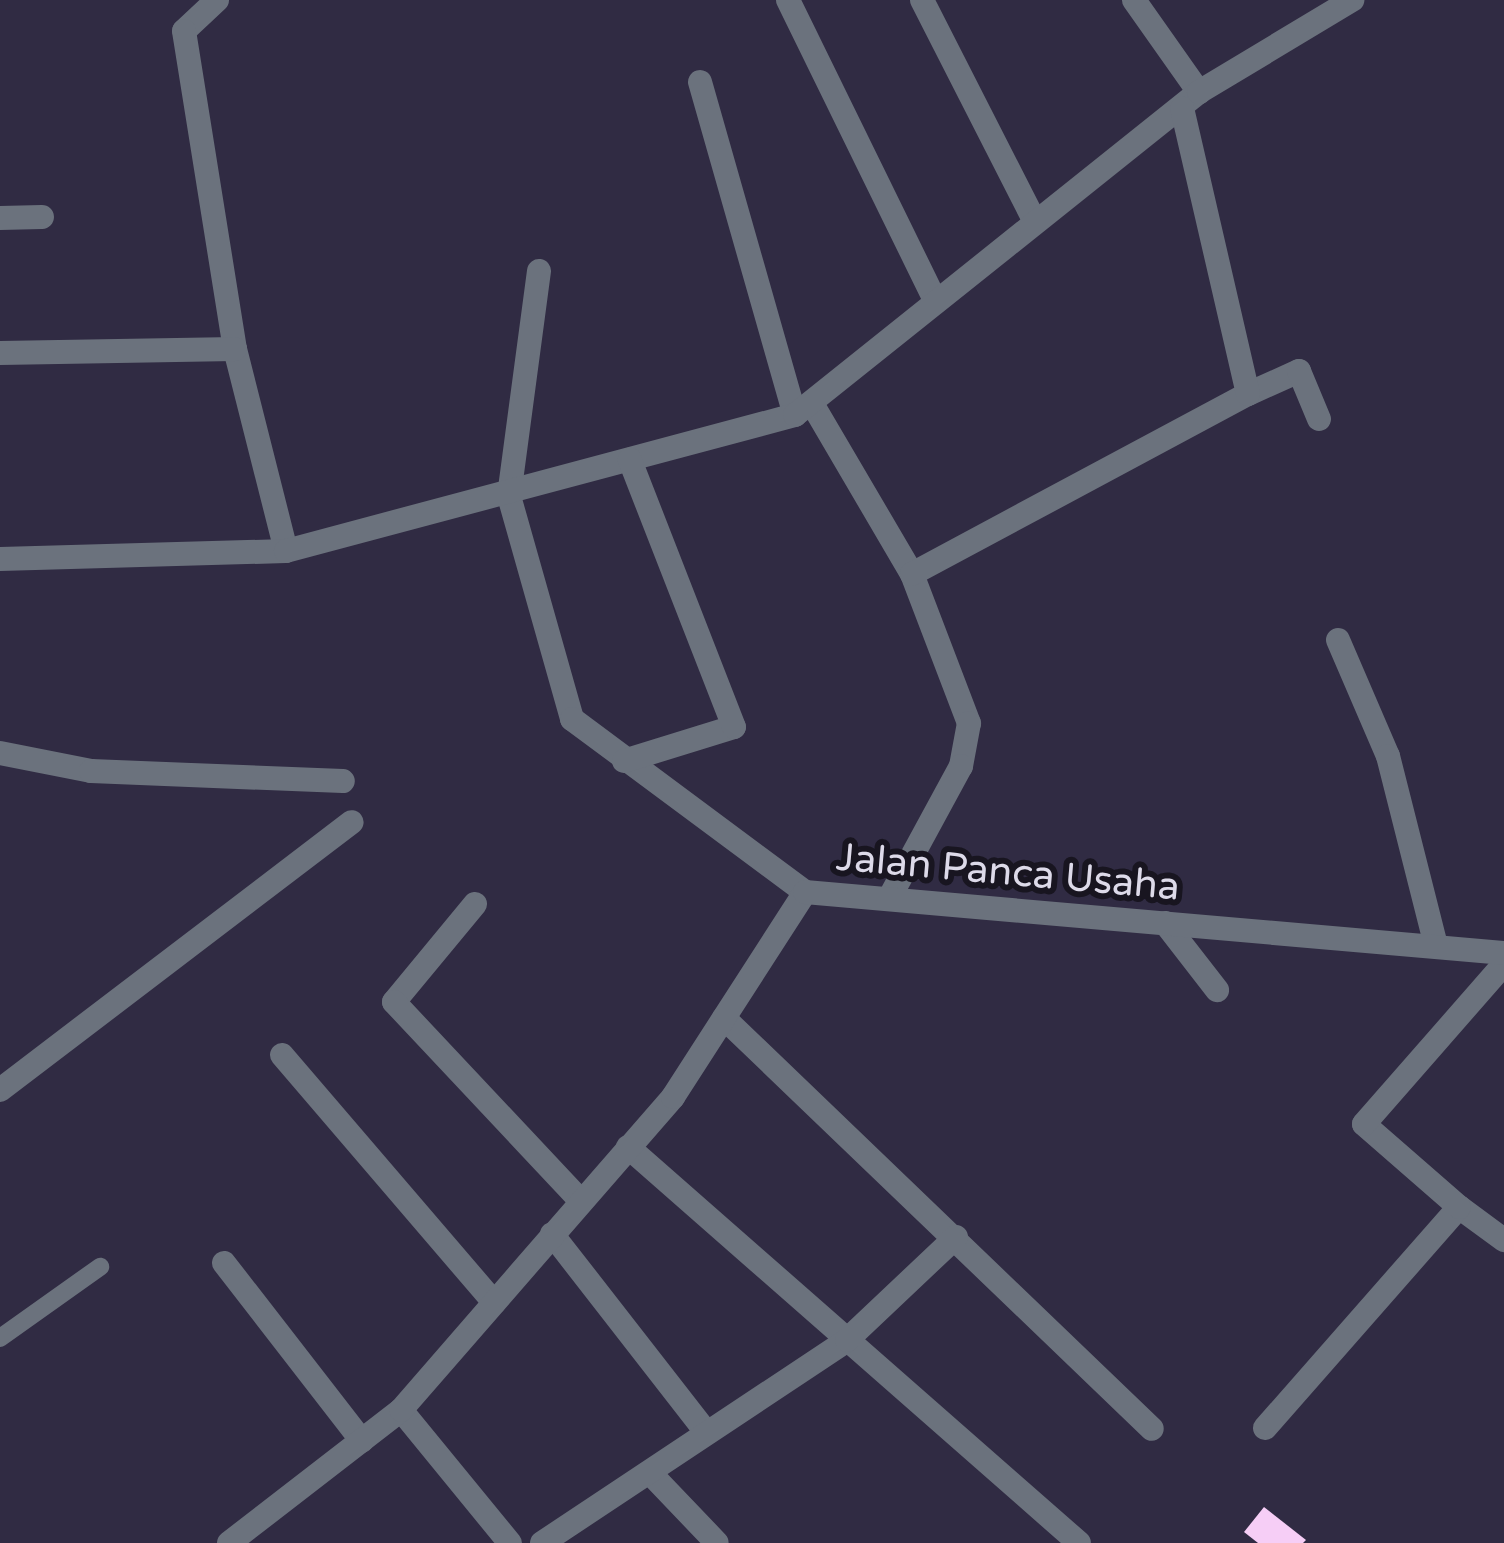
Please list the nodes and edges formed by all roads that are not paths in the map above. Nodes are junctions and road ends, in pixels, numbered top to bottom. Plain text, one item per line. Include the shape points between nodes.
1 (217, 0) edge
2 (788, 0) edge
3 (922, 0) edge
4 (1134, 0) edge
5 (1352, 0) edge
6 (700, 82) dead end
7 (1191, 101) junction
8 (42, 217) dead end
9 (0, 218) edge
10 (1034, 218) junction
11 (539, 271) dead end
12 (935, 300) junction
13 (235, 349) junction
14 (0, 353) edge
15 (1248, 394) junction
16 (804, 411) junction
17 (1319, 419) dead end
18 (630, 460) junction
19 (509, 496) junction
20 (286, 551) junction
21 (0, 559) edge
22 (912, 574) junction
23 (1339, 640) dead end
24 (0, 753) edge
25 (624, 761) junction
26 (343, 781) dead end
27 (352, 822) dead end
28 (805, 892) junction
29 (891, 895) junction
30 (475, 904) dead end
31 (1165, 923) junction
32 (1436, 946) junction
33 (1504, 953) edge
34 (1504, 964) edge
35 (1217, 990) dead end
36 (724, 1018) junction
37 (282, 1055) dead end
38 (0, 1090) edge
39 (628, 1147) junction
40 (581, 1201) junction
41 (1459, 1207) junction
42 (552, 1234) junction
43 (956, 1238) junction
44 (1504, 1240) edge
45 (224, 1263) dead end
46 (100, 1267) dead end
47 (494, 1302) junction
48 (0, 1338) edge
49 (847, 1340) junction
50 (400, 1410) junction
51 (1265, 1428) dead end
52 (1152, 1429) dead end
53 (707, 1433) junction
54 (362, 1441) junction
55 (651, 1474) junction
56 (229, 1543) edge
57 (510, 1543) edge
58 (542, 1543) edge
59 (717, 1543) edge
60 (1079, 1543) edge

1 - 13 street via 184,31
2 - 12 street
3 - 10 street
4 - 7 street
5 - 7 street
6 - 16 street
7 - 10 street
7 - 15 street
8 - 9 street
10 - 12 street
11 - 19 street
12 - 16 street
13 - 14 street
13 - 20 street
15 - 17 street via 1298,371
15 - 22 street
16 - 18 street
16 - 22 street
18 - 19 street
18 - 25 street via 734,728
19 - 20 street
19 - 25 street via 572,719
20 - 21 street
22 - 29 street via 969,723 961,766
23 - 32 street via 1388,756
24 - 26 street via 92,771
25 - 28 street
27 - 38 street
28 - 29 street, Jalan Panca Usaha
28 - 36 street, Jalan Panca Usaha
29 - 31 street, Jalan Panca Usaha
30 - 40 street via 395,1005
31 - 32 street, Jalan Panca Usaha
31 - 35 street
32 - 33 street, Jalan Panca Usaha
34 - 41 street via 1364,1124
36 - 39 street, Jalan Panca Usaha
36 - 43 street
37 - 47 street
39 - 40 street, Jalan Panca Usaha
39 - 49 street
40 - 42 street, Jalan Panca Usaha
41 - 44 street
41 - 51 street
42 - 47 street, Jalan Panca Usaha
42 - 53 street
43 - 49 street
43 - 52 street
45 - 54 street
46 - 48 lane
47 - 50 street, Jalan Panca Usaha
49 - 53 street
49 - 60 street
50 - 54 street, Jalan Panca Usaha
50 - 57 street
53 - 55 street
54 - 56 street, Jalan Panca Usaha
55 - 58 street
55 - 59 street

